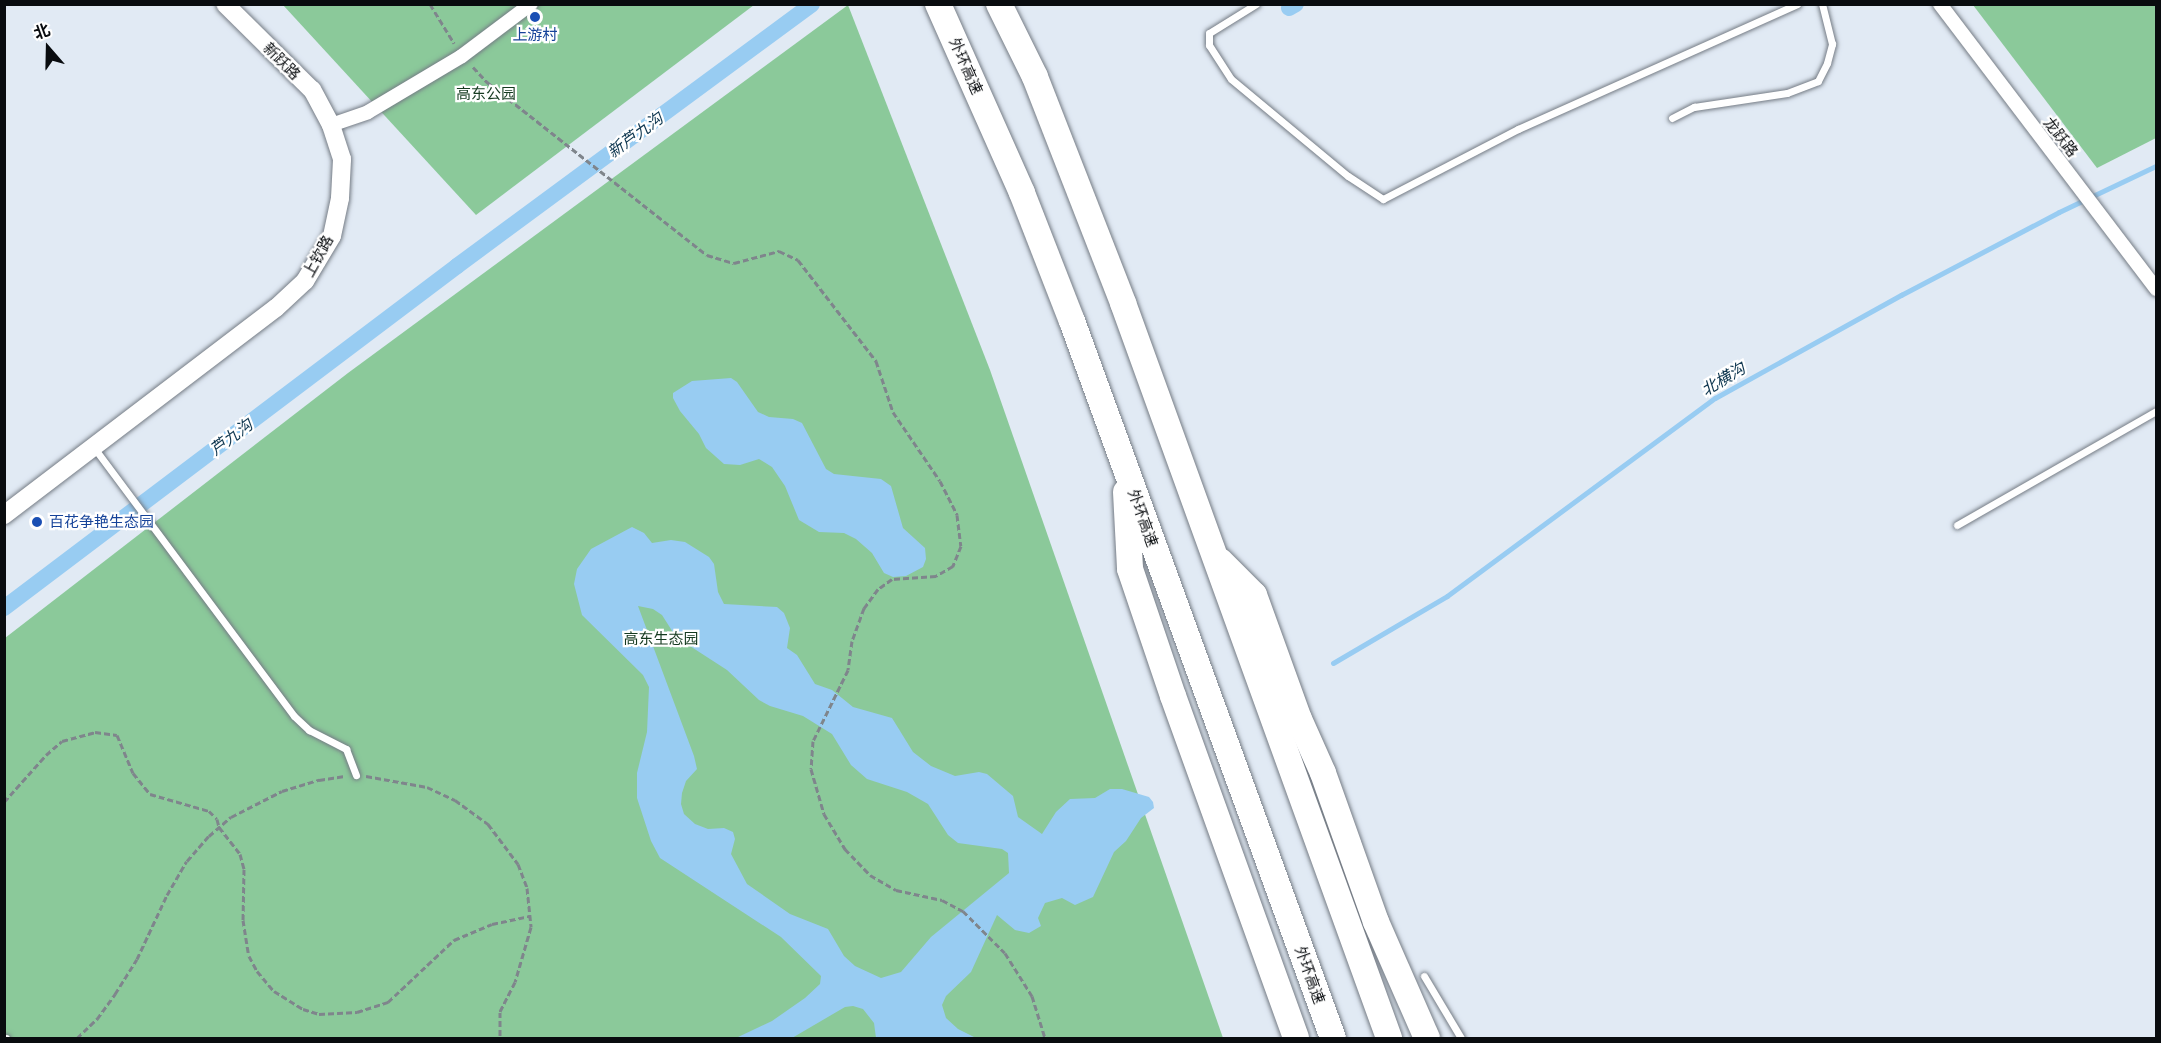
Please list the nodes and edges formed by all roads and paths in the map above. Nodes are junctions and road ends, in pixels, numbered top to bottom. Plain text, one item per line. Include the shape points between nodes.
1 (225, 4) edge
2 (430, 4) edge
3 (531, 4) edge
4 (938, 4) edge
5 (999, 4) edge
6 (1256, 4) edge
7 (1797, 4) edge
8 (1822, 4) edge
9 (1940, 4) edge
10 (462, 56) junction
11 (1672, 118) dead end
12 (331, 125) junction
13 (2157, 289) edge
14 (2157, 411) edge
15 (93, 447) junction
16 (1124, 465) junction
17 (4, 515) edge
18 (1957, 525) dead end
19 (1214, 554) junction
20 (356, 775) junction
21 (4, 802) edge
22 (219, 827) junction
23 (530, 916) junction
24 (1424, 976) dead end
25 (1291, 1033) edge
26 (77, 1038) edge
27 (500, 1038) edge
28 (1046, 1038) edge
29 (1332, 1038) edge
30 (1389, 1038) edge
31 (1427, 1038) edge
32 (1461, 1038) edge

1 - 12 street, 新跃路 via 312,90
2 - 10 path
3 - 10 street
4 - 16 highway, 外环高速 via 1022,193
5 - 19 highway via 1035,76
6 - 7 lane via 1209,33 1209,45 1225,70 1348,176 1383,199 1518,129
8 - 11 lane via 1832,44 1818,81 1786,93 1694,107
9 - 13 street, 龙跃路
10 - 12 street via 368,112
10 - 28 path via 487,82 707,255 734,263 778,251 798,260 876,361 893,412 940,481 957,515 961,546 953,566 936,576 892,579 864,608 852,641 848,670 813,741 811,769 824,814 845,849 870,875 896,890 942,900 963,911 1005,953 1032,996
12 - 15 street, 上钦路 via 342,159 340,198 332,236 305,281 276,308
14 - 18 lane
15 - 17 street, 上钦路
15 - 20 lane via 294,716 309,730 346,749
16 - 25 highway via 1130,569
16 - 29 highway, 外环高速
19 - 30 highway
19 - 31 highway via 1254,595 1376,922
20 - 22 path via 282,791 252,804
20 - 23 path via 427,788 455,800 488,824 518,864 527,888
21 - 22 path via 62,741 109,733 117,735 133,773 150,794 209,811
22 - 23 path via 234,844 244,869 243,920 249,956 256,971 274,991 303,1010 334,1015 388,1002 454,940 492,924
22 - 26 path via 187,861 137,959 97,1019
23 - 27 path via 525,953 500,1012
24 - 32 lane

